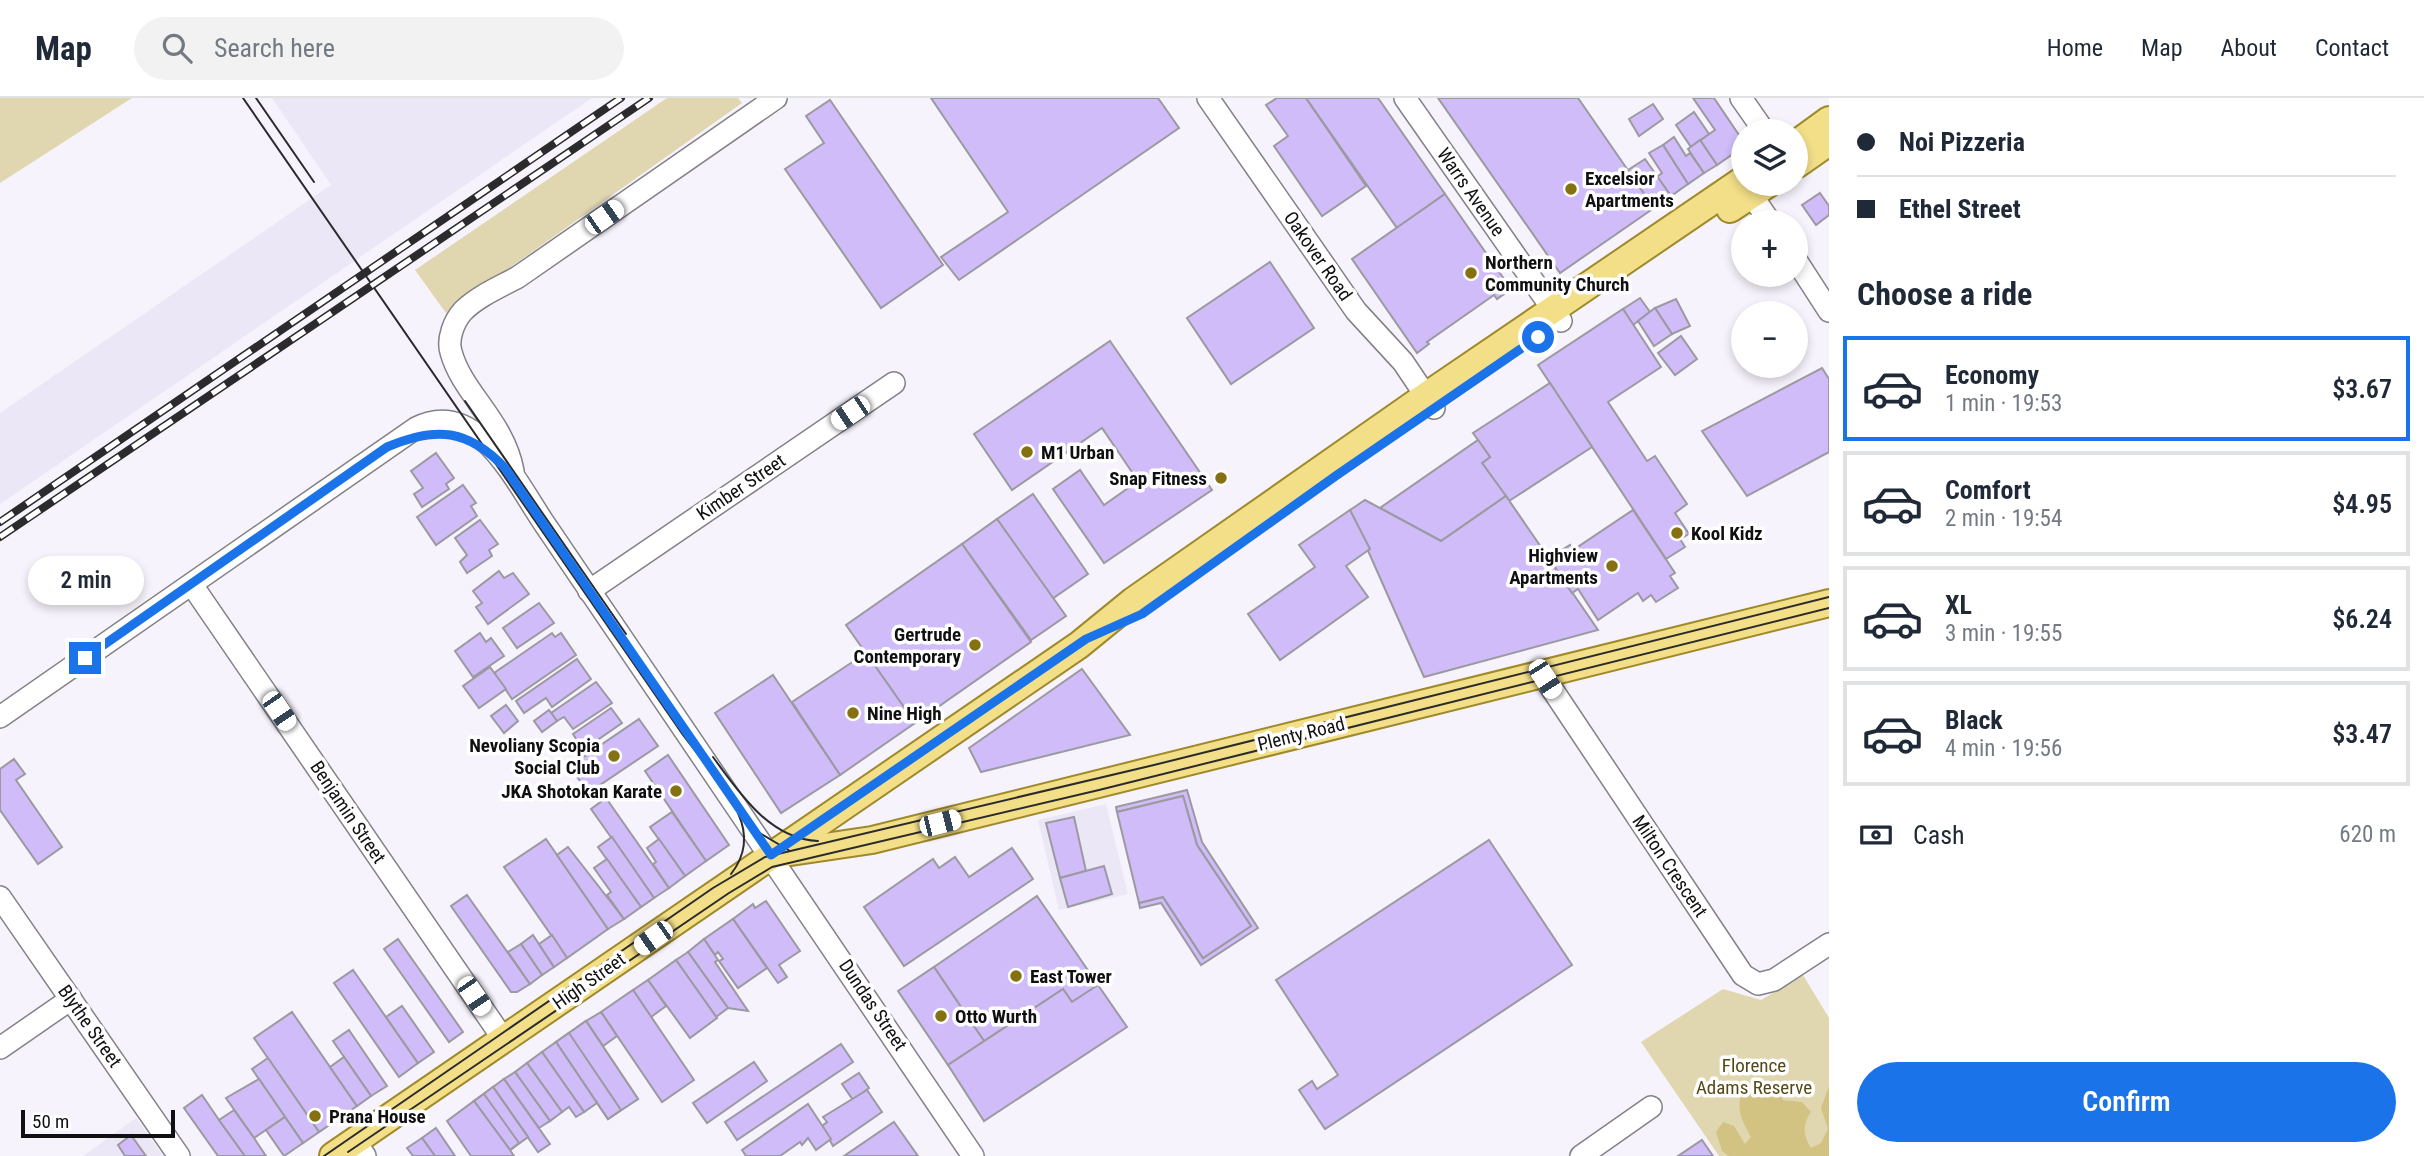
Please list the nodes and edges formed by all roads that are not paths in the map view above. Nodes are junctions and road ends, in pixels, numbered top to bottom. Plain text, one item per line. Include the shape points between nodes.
1 (776, 98) edge
2 (1208, 98) edge
3 (1405, 98) edge
4 (1741, 98) edge
5 (1756, 119) edge
6 (1829, 120) edge
7 (1808, 135) edge
8 (1829, 142) edge
9 (1808, 157) edge
10 (1731, 196) edge
11 (1808, 279) edge
12 (1829, 311) edge
13 (1557, 315) junction
14 (894, 383) dead end
15 (1430, 402) junction
16 (387, 447) junction
17 (510, 475) junction
18 (192, 585) junction
19 (589, 591) junction
20 (1829, 603) edge
21 (1542, 674) junction
22 (0, 717) edge
23 (771, 855) junction
24 (0, 897) edge
25 (1829, 944) edge
26 (71, 999) junction
27 (504, 1040) junction
28 (0, 1048) edge
29 (1651, 1107) dead end
30 (351, 1151) edge
31 (179, 1156) edge
32 (973, 1156) edge
33 (1581, 1156) edge

1 - 17 street via 464,310 450,340 454,360 505,440
2 - 15 street, Oakover Road via 1356,311 1403,362
3 - 13 street, Warrs Avenue
4 - 5 street
6 - 7 main road
8 - 9 main road
10 - 13 main road, High Street
11 - 12 street
13 - 15 main road, High Street
14 - 19 street, Kimber Street
15 - 23 main road, High Street via 1233,542 1133,601 1086,639
16 - 17 street via 438,433 477,443
16 - 17 street via 423,424 444,420 462,424 480,435
16 - 18 street
17 - 19 street, Dundas Street
18 - 22 street
18 - 27 street, Benjamin Street
19 - 23 street, Dundas Street
20 - 21 main road, Plenty Road
21 - 23 main road, Plenty Road via 872,840
21 - 25 street, Milton Crescent via 1743,975 1758,984 1774,980
23 - 27 main road, High Street
23 - 32 street, Dundas Street
24 - 26 street, Blythe Street
26 - 28 street
26 - 31 street, Blythe Street
27 - 30 main road, High Street
29 - 33 street

